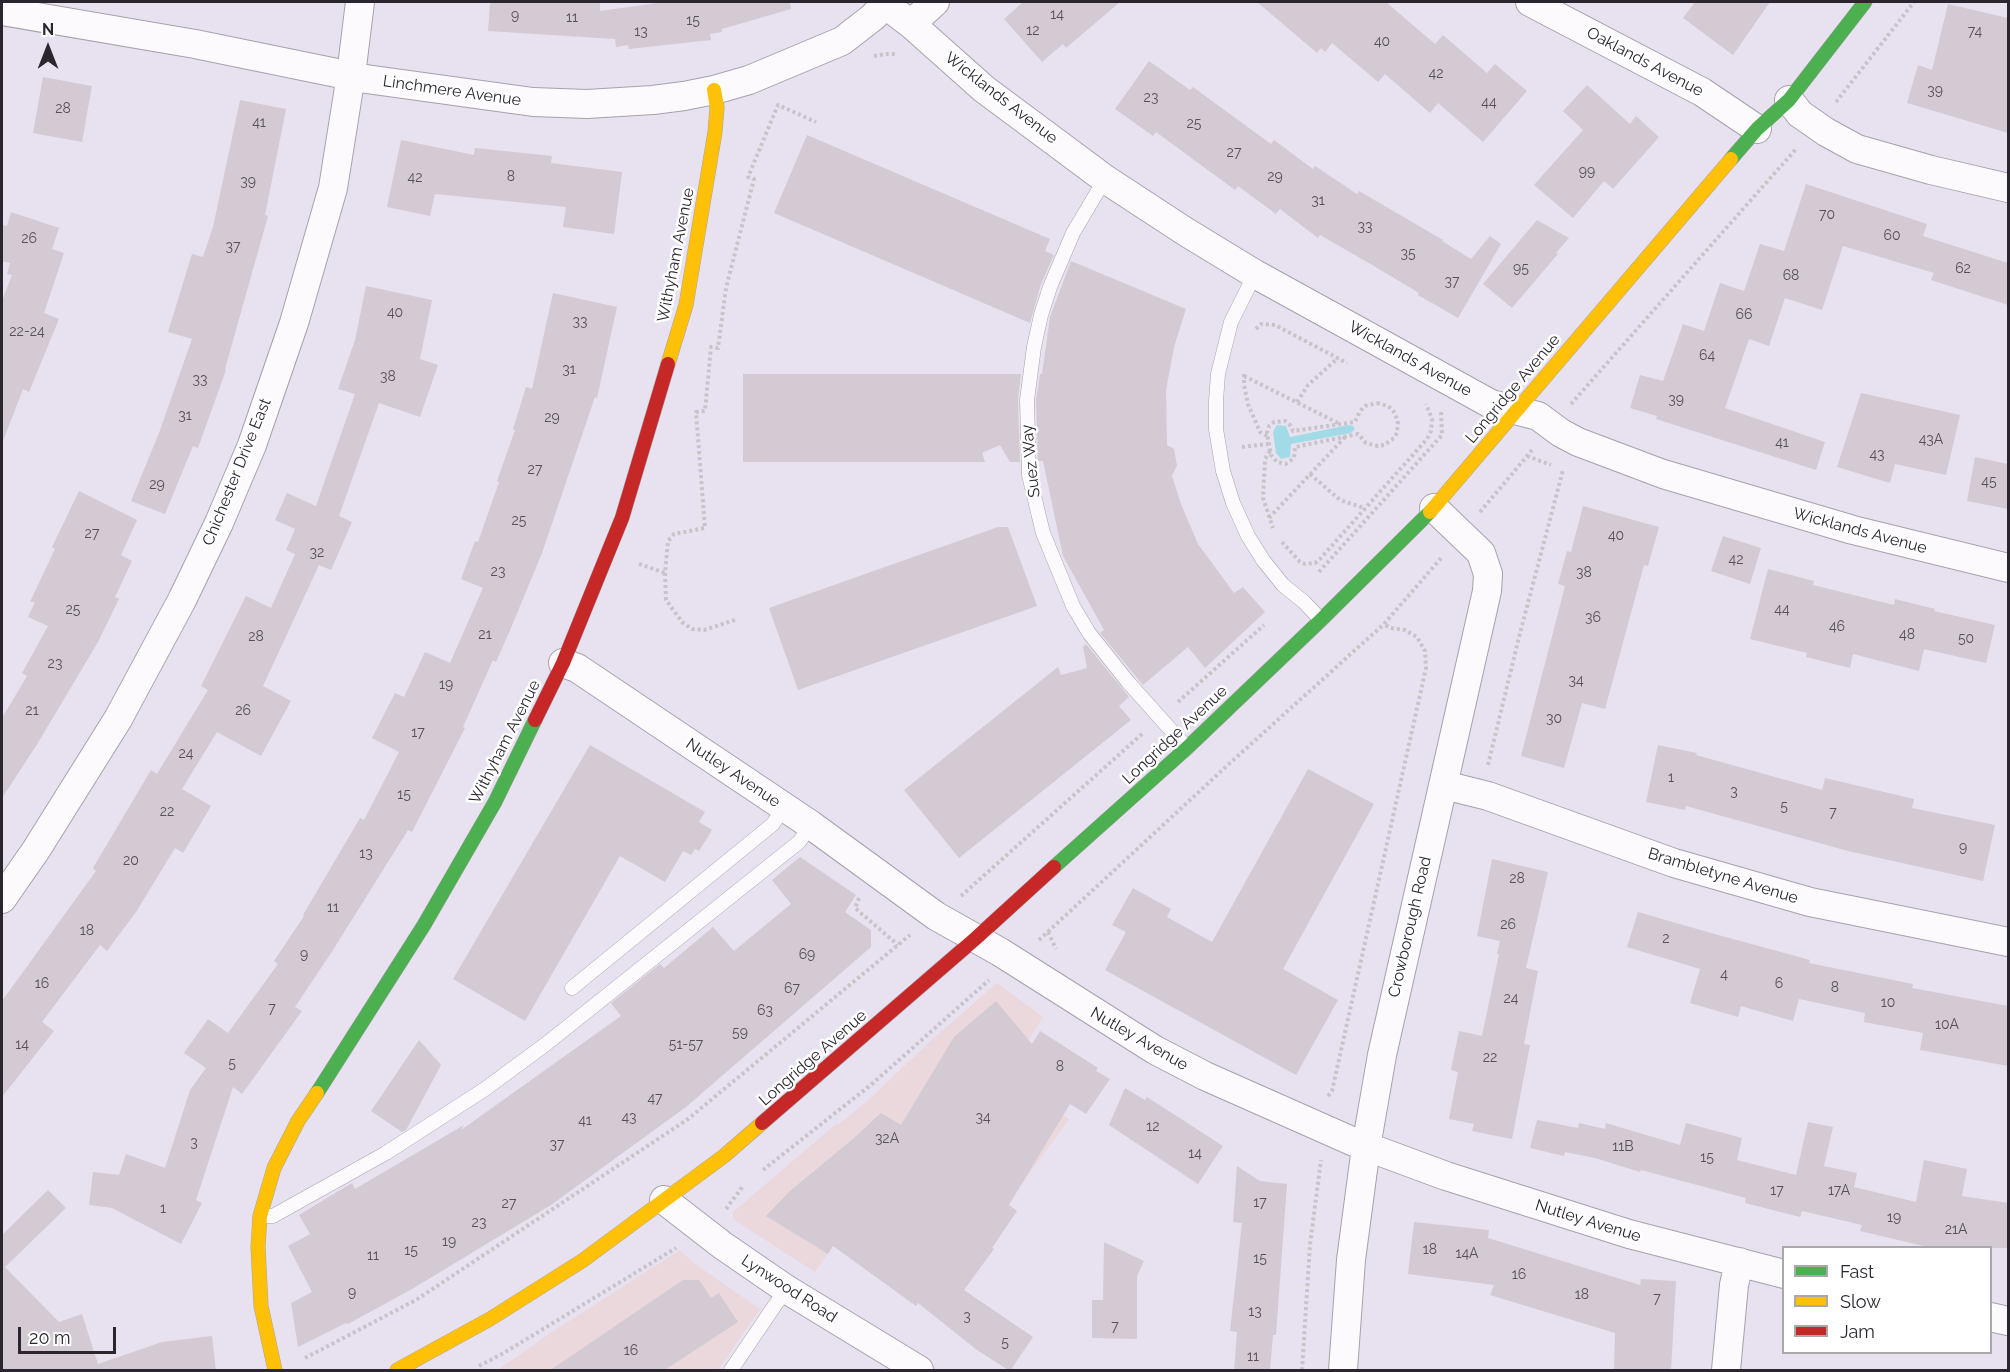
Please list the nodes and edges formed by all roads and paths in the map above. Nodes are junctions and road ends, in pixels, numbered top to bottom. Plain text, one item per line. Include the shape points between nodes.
1 (360, 2) edge
2 (935, 2) edge
3 (1530, 2) edge
4 (1865, 2) edge
5 (884, 3) edge
6 (2, 11) edge
7 (911, 24) junction
8 (901, 56) dead end
9 (868, 58) dead end
10 (351, 75) junction
11 (714, 90) junction
12 (1789, 100) junction
13 (816, 122) dead end
14 (1757, 129) junction
15 (1105, 179) junction
16 (2008, 188) edge
17 (1255, 274) junction
18 (1254, 334) dead end
19 (1338, 358) junction
20 (1245, 364) dead end
21 (1348, 364) dead end
22 (1244, 376) junction
23 (1419, 400) dead end
24 (1297, 402) junction
25 (1440, 408) dead end
26 (1517, 409) junction
27 (1341, 424) junction
28 (1267, 436) junction
29 (1345, 437) junction
30 (1270, 451) junction
31 (1564, 469) dead end
32 (1310, 474) junction
33 (1365, 508) junction
34 (1434, 508) junction
35 (1269, 518) junction
36 (1276, 534) dead end
37 (1279, 539) dead end
38 (634, 563) dead end
39 (2008, 568) edge
40 (664, 573) junction
41 (1297, 596) junction
42 (735, 620) dead end
43 (1322, 620) junction
44 (1384, 624) dead end
45 (563, 663) junction
46 (1160, 718) junction
47 (1187, 748) junction
48 (1488, 768) dead end
49 (1444, 785) junction
50 (784, 807) junction
51 (811, 825) junction
52 (2, 899) edge
53 (936, 916) junction
54 (1048, 932) dead end
55 (975, 939) junction
56 (2008, 942) edge
57 (1057, 953) dead end
58 (572, 988) dead end
59 (1328, 1131) junction
60 (1366, 1147) junction
61 (664, 1200) junction
62 (260, 1216) junction
63 (1739, 1262) junction
64 (1782, 1273) edge
65 (786, 1289) junction
66 (1992, 1317) edge
67 (2008, 1321) edge
68 (304, 1359) dead end
69 (275, 1371) edge
70 (397, 1371) edge
71 (731, 1371) edge
72 (919, 1371) edge
73 (1302, 1371) edge
74 (1343, 1371) edge
75 (1726, 1371) edge

1 - 10 street, Chichester Drive East
2 - 7 street
3 - 14 street, Oaklands Avenue via 1693,87
4 - 12 street, Longridge Avenue
5 - 7 street, Wicklands Avenue
5 - 11 street, Linchmere Avenue via 873,17 842,41 783,67
6 - 10 street, Linchmere Avenue
7 - 15 street, Wicklands Avenue via 984,89
8 - 9 path via 893,53
10 - 11 street, Linchmere Avenue via 476,95 576,104 652,100
10 - 52 street, Chichester Drive East via 333,188 294,323 252,445 219,523 118,719
11 - 45 street, Withyham Avenue via 715,132 686,304 622,518
12 - 14 street, Longridge Avenue
12 - 16 street via 1808,120 1857,148
13 - 40 path via 778,105 748,177 754,179 726,288 718,348 711,347 705,411 696,412 705,528 671,536
14 - 26 street, Longridge Avenue
15 - 17 street, Wicklands Avenue
15 - 46 lane, Suez Way via 1072,233 1041,315 1027,400 1029,475 1043,533 1073,606 1089,633
17 - 26 street, Wicklands Avenue via 1491,404
17 - 41 lane via 1225,340 1218,374 1216,429 1223,471 1248,536 1283,585
18 - 19 path via 1261,324 1275,325
19 - 21 path
19 - 24 path via 1308,385
20 - 22 path
22 - 24 path
22 - 28 path via 1248,404 1260,432
23 - 33 path via 1431,414 1427,439
24 - 27 path
25 - 41 path via 1442,435
26 - 34 street, Longridge Avenue
26 - 39 street, Wicklands Avenue via 1538,416 1561,434 1594,450 1664,474 1853,530
27 - 28 path via 1293,431 1289,424 1278,421 1270,425
27 - 29 path via 1355,422 1365,406 1377,403 1393,410 1398,421 1397,433 1384,445 1366,443 1358,434
28 - 30 path
29 - 30 path via 1296,447 1294,458 1286,464 1277,462
29 - 32 path
30 - 35 path via 1265,459 1263,498
31 - 48 path
32 - 33 path via 1340,500
32 - 35 path
33 - 37 path via 1310,565 1300,562
34 - 43 street, Longridge Avenue
34 - 49 street, Crowborough Road via 1481,553 1488,574
35 - 36 path
38 - 40 path
40 - 42 path via 667,603 688,628 704,630
41 - 43 lane
41 - 46 path
43 - 47 street, Longridge Avenue
44 - 59 path via 1417,638 1425,651 1426,668 1332,1091 1324,1098 1334,1109
45 - 50 street, Nutley Avenue via 577,668
45 - 62 street, Withyham Avenue via 495,802 424,925 298,1121 274,1168
46 - 47 lane, Suez Way
46 - 53 path
47 - 55 street, Longridge Avenue
49 - 56 street, Brambletyne Avenue via 1488,796 1674,862 1810,902
49 - 60 street, Crowborough Road via 1382,1055
50 - 51 street, Nutley Avenue
50 - 58 lane via 773,824
51 - 53 street, Nutley Avenue
51 - 62 lane via 799,842 485,1089 386,1153 273,1216
53 - 55 street, Nutley Avenue
53 - 68 path via 688,1119 416,1300
54 - 57 path
55 - 59 street, Nutley Avenue via 1155,1050
55 - 61 street, Longridge Avenue via 724,1156
59 - 60 street, Nutley Avenue
59 - 73 path via 1310,1245
60 - 63 street, Nutley Avenue via 1565,1215
60 - 74 street, Crowborough Road via 1350,1270
61 - 65 street, Lynwood Road
61 - 70 street, Longridge Avenue via 573,1267
62 - 69 street, Withyham Avenue via 259,1280
63 - 64 street, Nutley Avenue
63 - 75 street
65 - 71 lane
65 - 72 street, Lynwood Road
66 - 67 street

